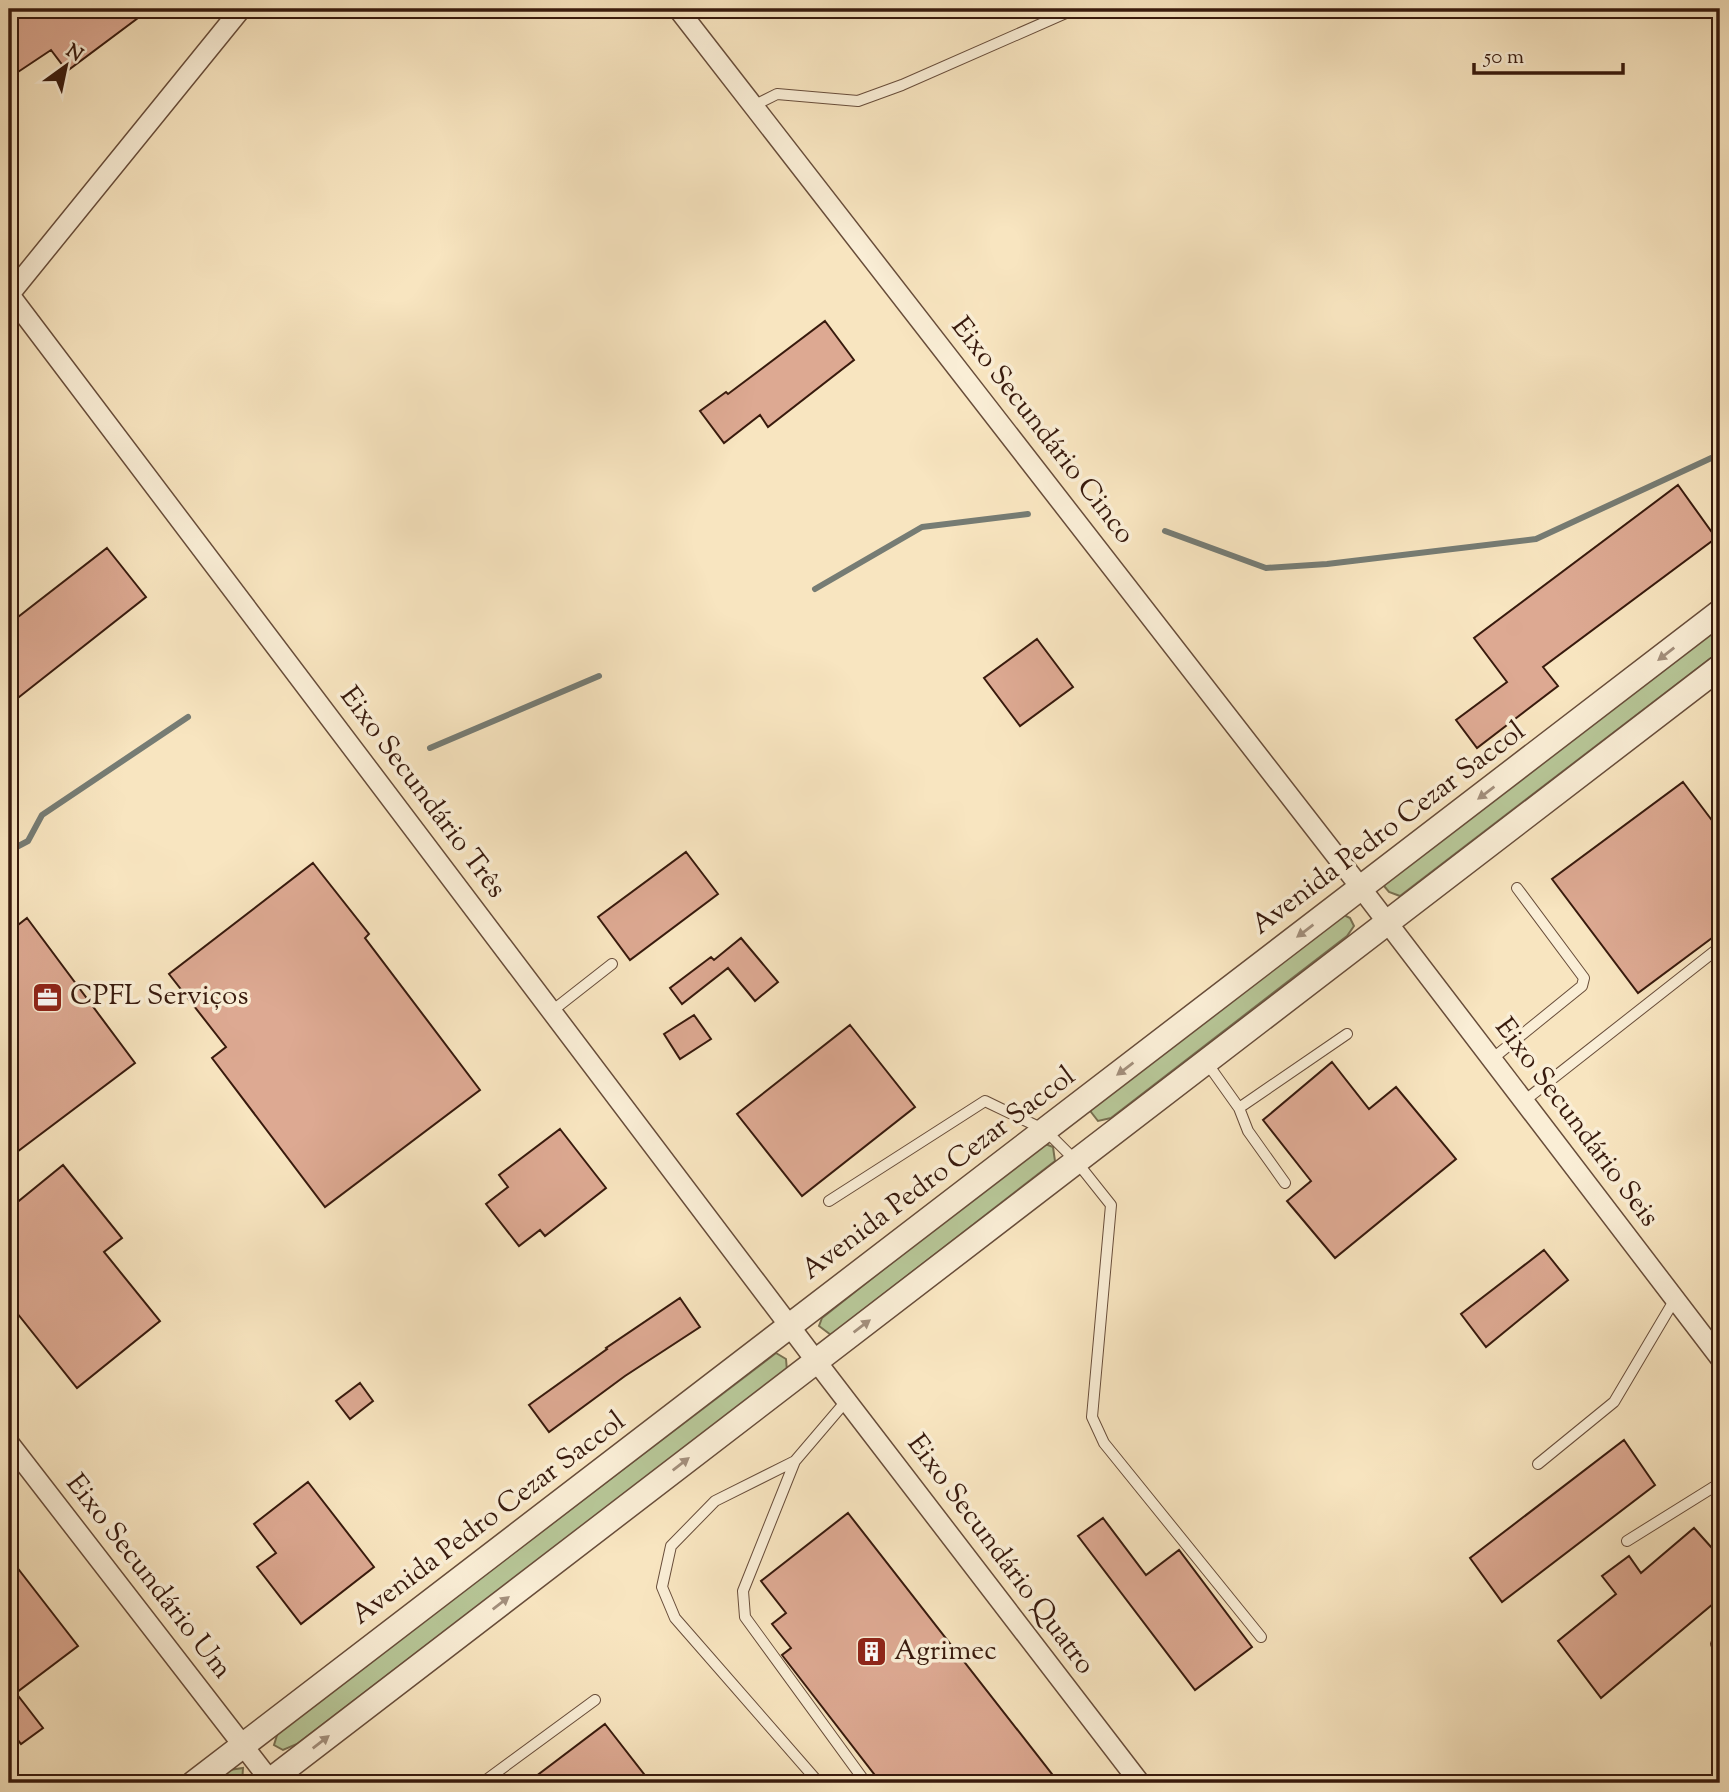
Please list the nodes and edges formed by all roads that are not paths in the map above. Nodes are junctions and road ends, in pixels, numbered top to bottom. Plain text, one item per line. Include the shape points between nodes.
1 (241, 9) edge
2 (678, 9) edge
3 (1075, 9) edge
4 (753, 106) junction
5 (9, 294) edge
6 (1720, 612) edge
7 (1720, 667) edge
8 (1361, 888) junction
9 (1517, 888) dead end
10 (1387, 922) junction
11 (1720, 947) edge
12 (612, 964) dead end
13 (552, 1011) junction
14 (1347, 1034) dead end
15 (1492, 1059) junction
16 (1206, 1062) junction
17 (1524, 1101) junction
18 (1239, 1108) junction
19 (1045, 1130) junction
20 (1076, 1161) junction
21 (1285, 1183) dead end
22 (829, 1200) dead end
23 (1675, 1299) junction
24 (790, 1326) junction
25 (1720, 1358) edge
26 (816, 1361) junction
27 (847, 1401) junction
28 (9, 1443) edge
29 (794, 1461) junction
30 (1538, 1464) dead end
31 (1720, 1483) edge
32 (1627, 1541) dead end
33 (1261, 1637) dead end
34 (595, 1700) dead end
35 (243, 1746) junction
36 (269, 1782) edge
37 (194, 1783) edge
38 (482, 1783) edge
39 (819, 1783) edge
40 (866, 1783) edge
41 (1140, 1783) edge

1 - 5 street
2 - 4 street, Eixo Secundário Cinco
3 - 4 lane via 858,101 777,94
4 - 8 street, Eixo Secundário Cinco
5 - 13 street, Eixo Secundário Três
6 -> 8 street, Avenida Pedro Cezar Saccol
7 - 10 street
8 - 10 street, Eixo Secundário Cinco
8 -> 19 street, Avenida Pedro Cezar Saccol
9 - 15 lane via 1584,978 1582,986
10 - 15 street, Eixo Secundário Seis
10 - 16 street
11 - 17 lane
12 - 13 lane
13 - 24 street, Eixo Secundário Três
14 - 18 lane
15 - 17 street, Eixo Secundário Seis
16 - 18 lane
16 - 20 street
17 - 23 street, Eixo Secundário Seis
18 - 21 lane via 1248,1131
19 - 20 lane
19 - 22 lane via 985,1101
19 - 24 street, Avenida Pedro Cezar Saccol
26 -> 20 street
20 - 33 lane via 1111,1205 1092,1417 1104,1443
23 - 25 street, Eixo Secundário Seis
23 - 30 lane via 1615,1402
24 - 26 street, Eixo Secundário Três
24 - 35 street, Avenida Pedro Cezar Saccol
26 - 27 street, Eixo Secundário Quatro
36 -> 26 street
27 - 29 lane
27 - 41 street, Eixo Secundário Quatro
28 - 35 street, Eixo Secundário Um
29 - 39 lane via 715,1502 671,1546 662,1587 675,1618
29 - 40 lane via 743,1591 745,1617
31 - 32 lane
34 - 38 lane
35 - 36 street, Eixo Secundário Um
35 - 37 street, Avenida Pedro Cezar Saccol

